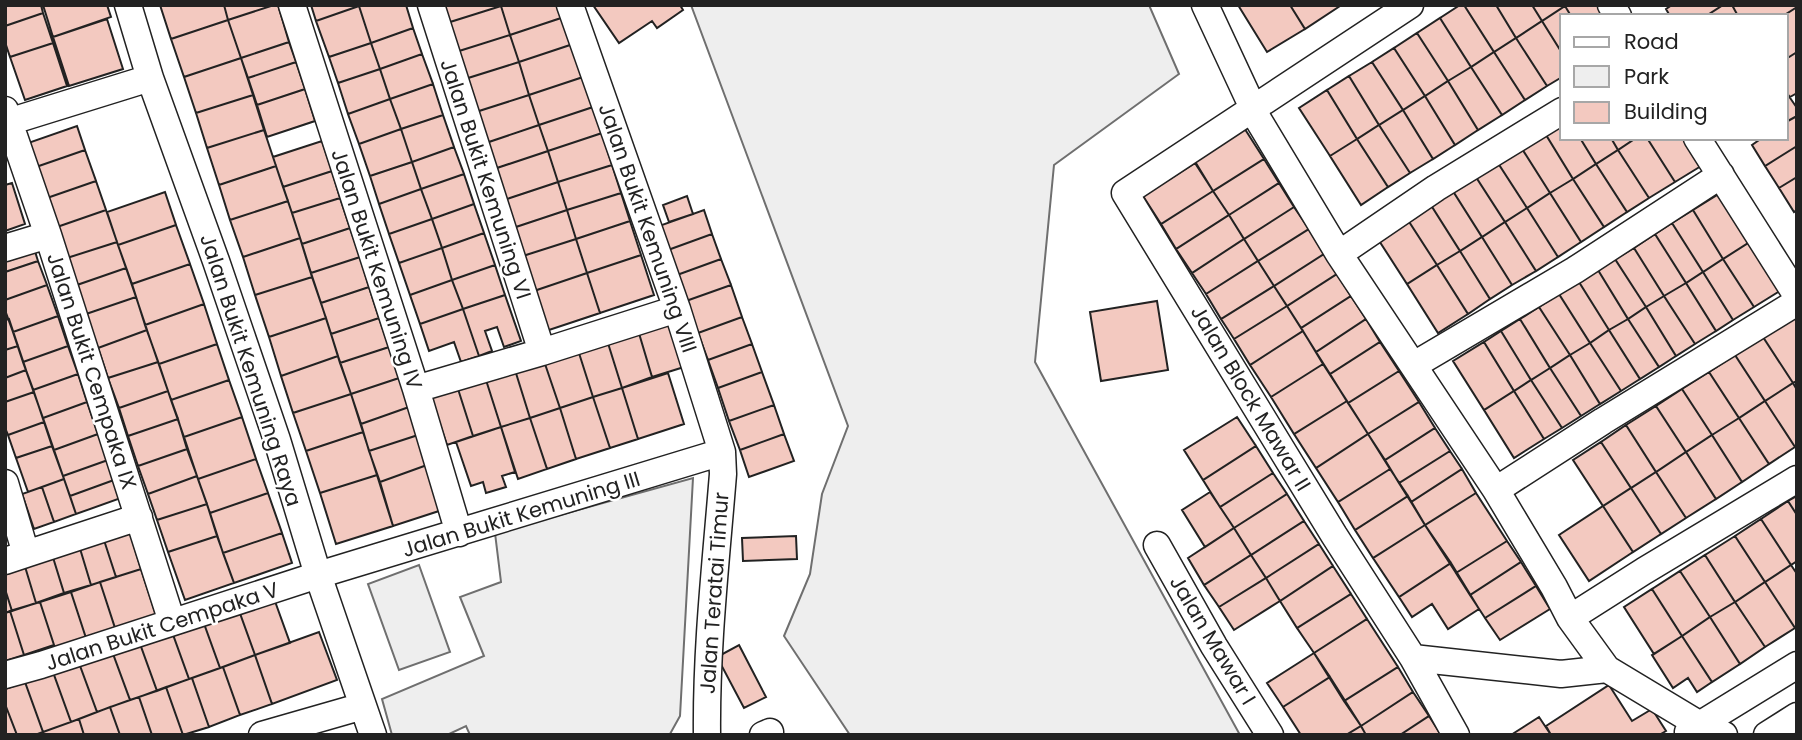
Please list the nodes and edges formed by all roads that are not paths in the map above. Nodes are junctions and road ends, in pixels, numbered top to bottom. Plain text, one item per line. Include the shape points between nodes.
1 (128, 5) edge
2 (292, 5) edge
3 (431, 5) edge
4 (570, 5) edge
5 (1205, 5) edge
6 (1410, 5) edge
7 (150, 78) junction
8 (1253, 107) junction
9 (1560, 112) edge
10 (6, 119) edge
11 (1698, 140) edge
12 (1721, 176) junction
13 (48, 235) junction
14 (5, 248) edge
15 (1339, 254) junction
16 (1797, 296) edge
17 (1797, 302) edge
18 (677, 309) junction
19 (542, 352) junction
20 (1414, 365) junction
21 (416, 389) junction
22 (722, 452) junction
23 (1797, 479) edge
24 (6, 489) edge
25 (1496, 490) junction
26 (139, 517) junction
27 (459, 533) junction
28 (1157, 545) dead end
29 (15, 557) edge
30 (318, 575) junction
31 (1570, 618) junction
32 (172, 622) junction
33 (1413, 659) junction
34 (1797, 665) edge
35 (1607, 669) junction
36 (5, 675) edge
37 (363, 706) junction
38 (1797, 716) edge
39 (1702, 731) edge
40 (262, 735) edge
41 (373, 735) edge
42 (707, 735) edge
43 (1270, 735) edge
44 (1456, 735) edge
45 (1767, 735) edge

1 - 7 street, Jalan Bukit Kemuning Raya
2 - 21 street, Jalan Bukit Kemuning IV
3 - 19 street, Jalan Bukit Kemuning VI
4 - 18 street, Jalan Bukit Kemuning VIII
5 - 8 street
6 - 8 street
7 - 10 street
7 - 30 street, Jalan Bukit Kemuning Raya via 277,440
8 - 15 street
8 - 33 street, Jalan Block Mawar II via 1125,193
9 - 15 street
10 - 13 street, Jalan Bukit Cempaka IX
11 - 12 street
12 - 16 street
12 - 20 street via 1575,270
13 - 14 street
13 - 26 street, Jalan Bukit Cempaka IX
15 - 20 street
17 - 25 street
18 - 19 street
18 - 22 street, Jalan Bukit Kemuning VIII
19 - 21 street
20 - 25 street
21 - 27 street, Jalan Bukit Kemuning IV
22 - 27 street, Jalan Bukit Kemuning III
22 - 42 street, Jalan Teratai Timur
23 - 31 street
24 - 29 street
25 - 31 street
26 - 29 street
26 - 32 street, Jalan Bukit Cempaka IX
27 - 30 street, Jalan Bukit Kemuning III
28 - 43 street, Jalan Mawar I
30 - 32 street, Jalan Bukit Cempaka V
30 - 37 street, Jalan Bukit Kemuning Raya
31 - 35 street
32 - 36 street, Jalan Bukit Cempaka V
33 - 35 street via 1561,674
33 - 44 street, Jalan Block Mawar II
34 - 39 street
35 - 39 street
37 - 40 street
37 - 41 street, Jalan Bukit Kemuning Raya
38 - 45 street

